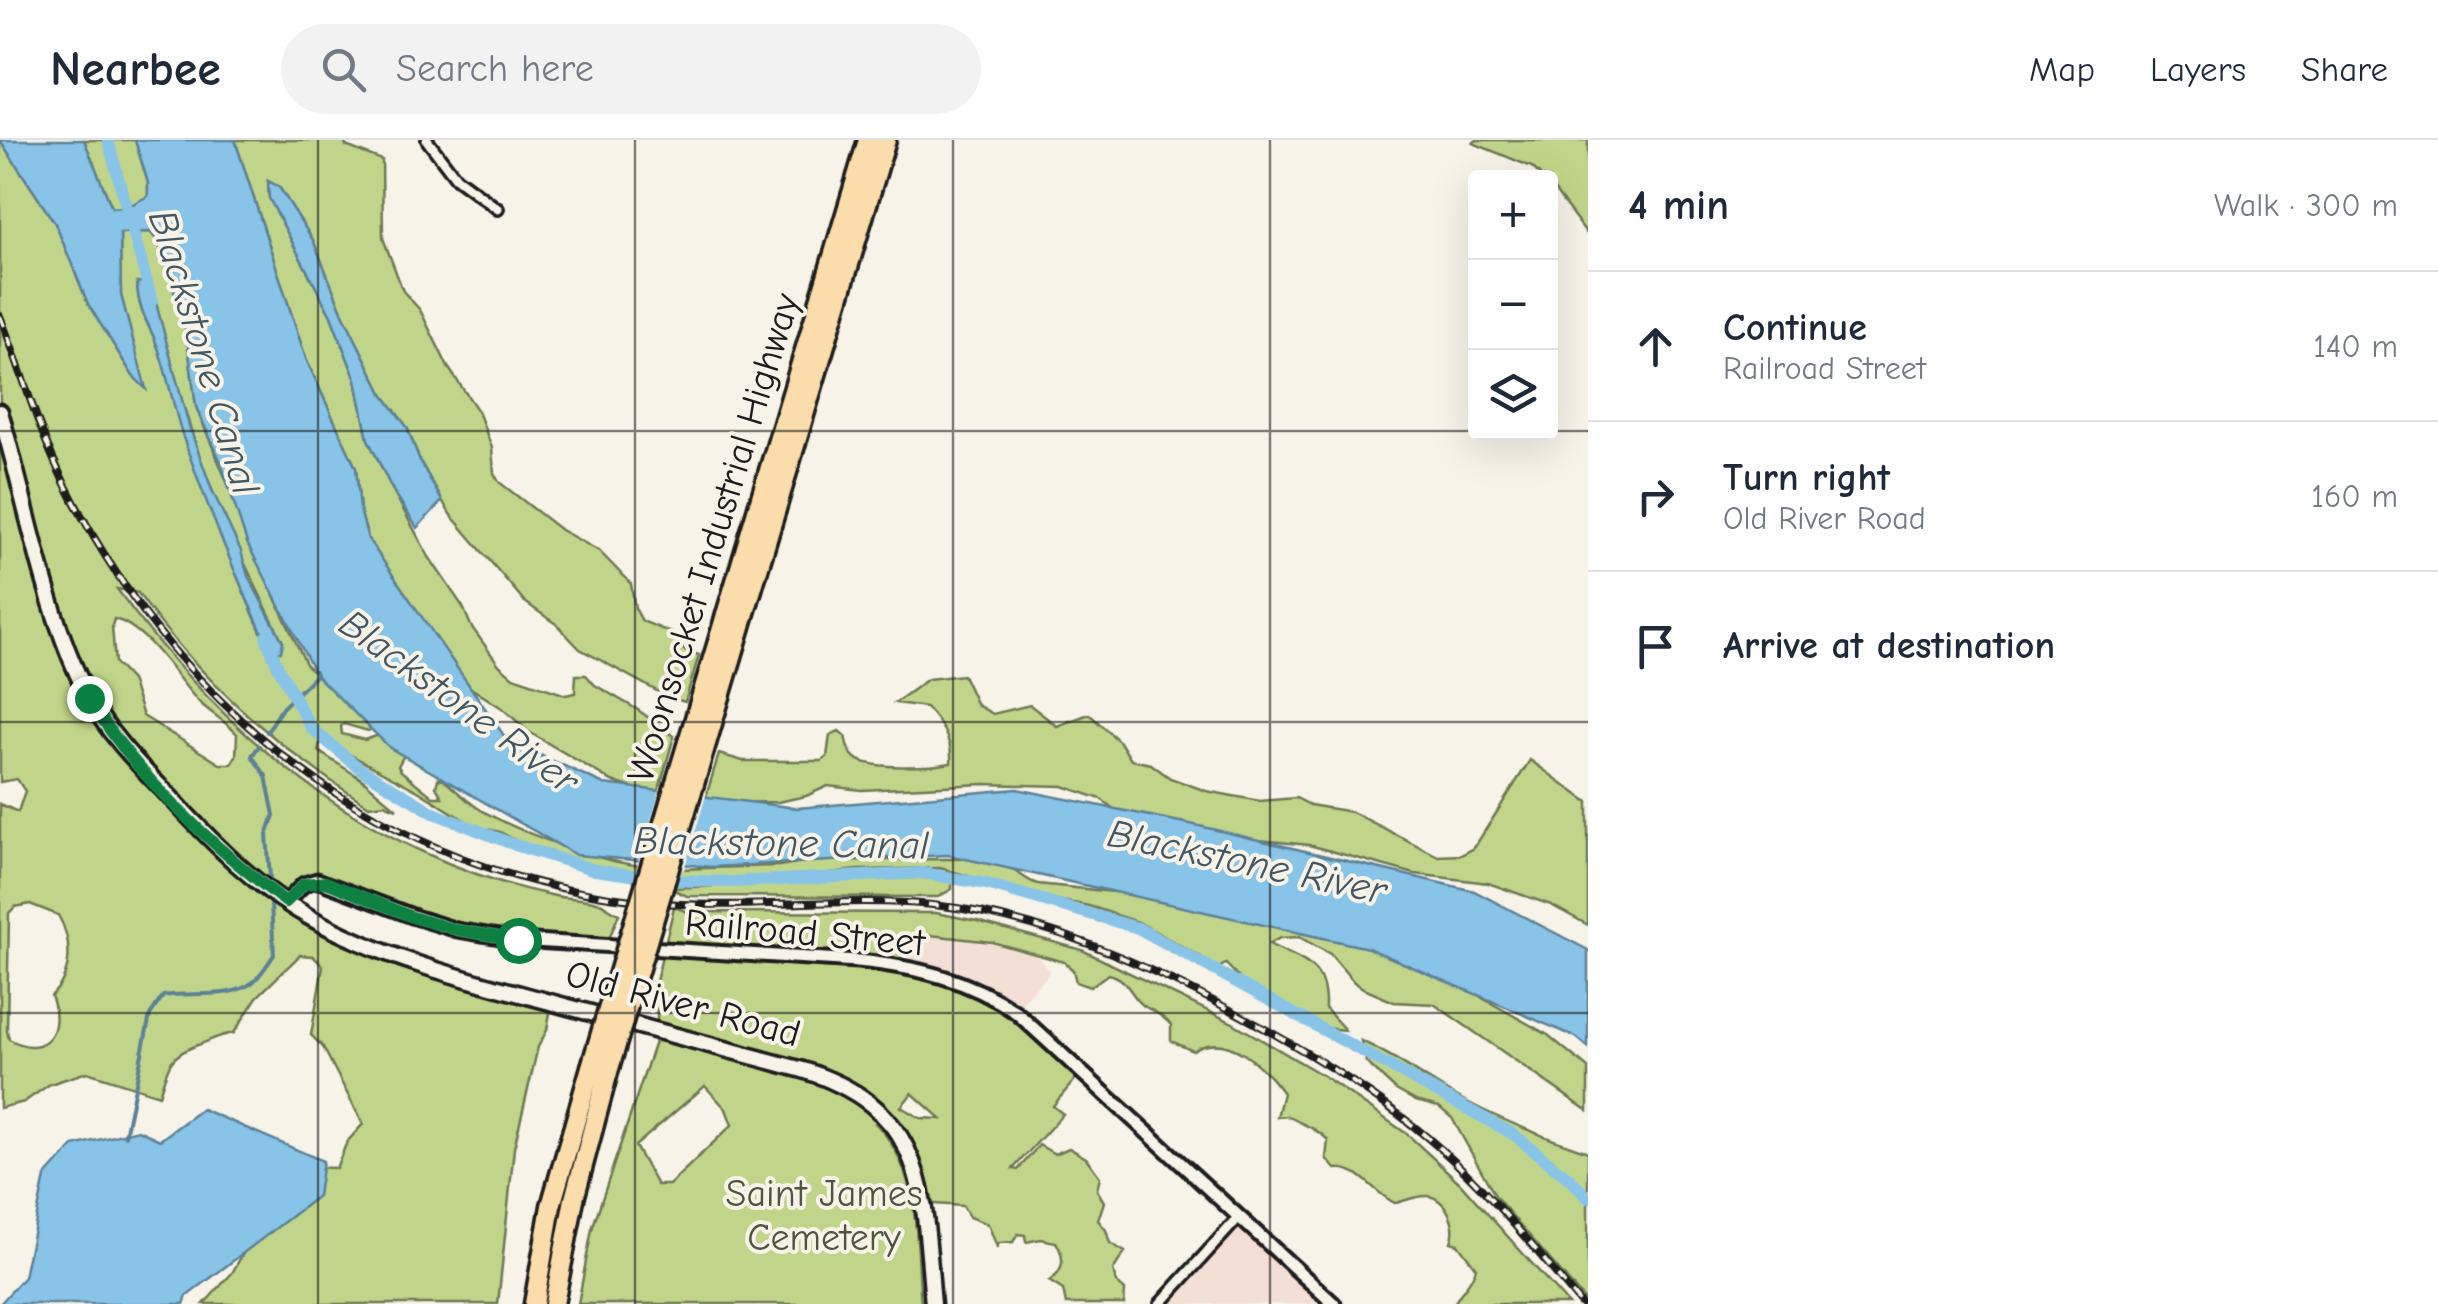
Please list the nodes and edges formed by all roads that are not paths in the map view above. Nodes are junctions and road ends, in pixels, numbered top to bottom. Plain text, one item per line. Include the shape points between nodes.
1 (427, 140) edge
2 (868, 140) edge
3 (886, 140) edge
4 (498, 209) dead end
5 (0, 412) edge
6 (768, 507) junction
7 (286, 902) junction
8 (600, 1069) junction
9 (1238, 1217) junction
10 (534, 1304) edge
11 (554, 1304) edge
12 (933, 1304) edge
13 (1160, 1304) edge
14 (1334, 1304) edge

1 - 4 street via 456,178
2 - 6 highway, Woonsocket Industrial Highway
3 - 6 highway, Woonsocket Industrial Highway
5 - 7 main road, Old River Road via 57,616 89,698 121,744 212,841
6 - 8 highway, Woonsocket Industrial Highway, bridge
7 - 9 street, Railroad Street via 316,880 415,918 485,935 872,962 960,982 1017,1013
7 - 12 main road, Old River Road via 385,952 803,1070 864,1098 894,1128 916,1167
8 - 10 highway, Woonsocket Industrial Highway via 554,1194
8 - 11 highway, Woonsocket Industrial Highway
9 - 13 street
9 - 14 street, Railroad Street

